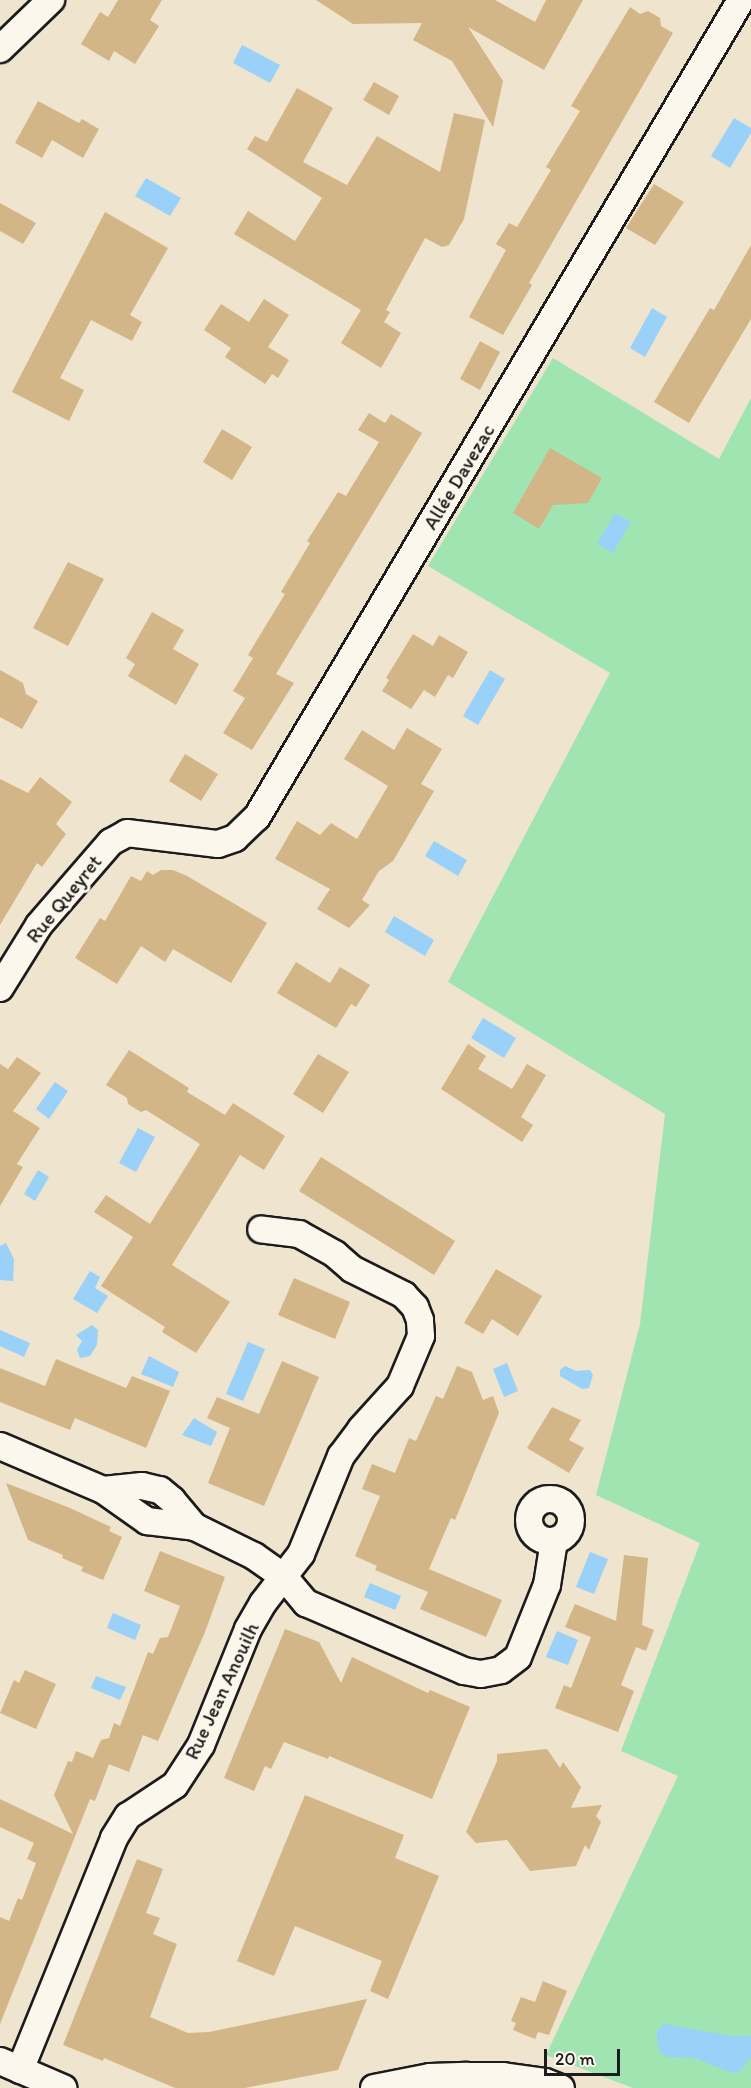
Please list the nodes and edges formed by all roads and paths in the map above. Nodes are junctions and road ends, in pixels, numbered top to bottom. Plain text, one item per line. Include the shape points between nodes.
1 (51, 0) edge
2 (741, 0) edge
3 (0, 49) edge
4 (111, 842) joint
5 (0, 988) edge
6 (261, 1229) dead end
7 (0, 1446) edge
8 (554, 1541) dead end
9 (285, 1578) junction
10 (10, 2065) edge
11 (63, 2088) edge
12 (374, 2088) edge
13 (561, 2088) edge

1 - 3 street
2 - 4 street, Allée Davezac via 256,817 235,838 218,844 127,833
4 - 5 street, Rue Queyret via 39,925
6 - 9 street, Rue Jean Anouilh via 299,1234 335,1254 352,1269 404,1295 415,1306 420,1320 421,1336 400,1386 340,1456 301,1554
7 - 9 street via 103,1490 147,1521 195,1527 254,1556
8 - 9 street via 547,1585 518,1657 501,1670 481,1674 464,1671 306,1603
9 - 10 street, Rue Jean Anouilh via 248,1629 201,1744 175,1785 128,1816 114,1838
10 - 11 street
12 - 13 street via 430,2077 503,2076

